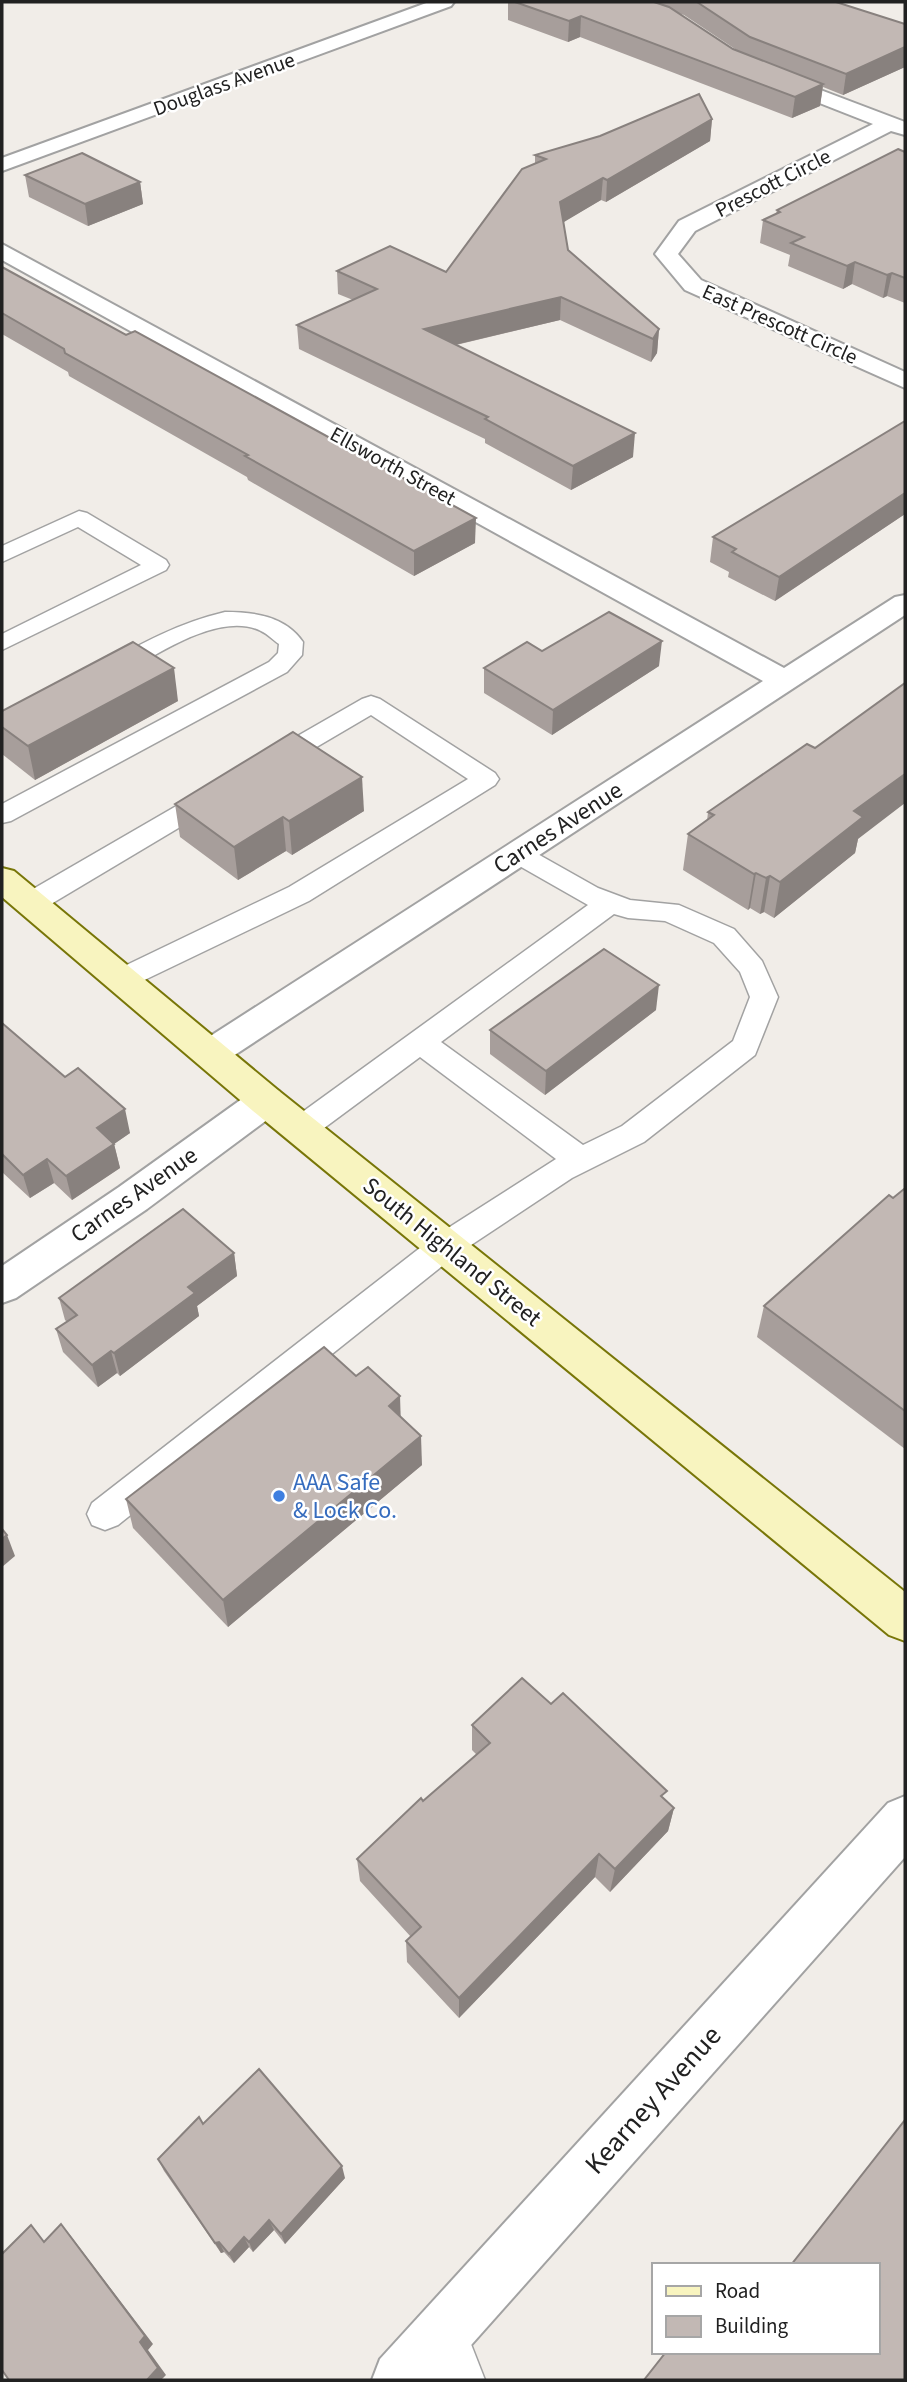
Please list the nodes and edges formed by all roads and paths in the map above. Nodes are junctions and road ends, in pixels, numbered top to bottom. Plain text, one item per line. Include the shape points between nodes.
1 (446, 2) edge
2 (751, 69) edge
3 (898, 126) edge
4 (2, 165) edge
5 (2, 251) edge
6 (666, 254) joint
7 (905, 381) edge
8 (2, 555) edge
9 (905, 603) edge
10 (2, 643) edge
11 (785, 681) junction
12 (88, 683) edge
13 (254, 772) edge
14 (230, 786) edge
15 (2, 815) edge
16 (518, 854) junction
17 (11, 889) edge
18 (610, 903) junction
19 (121, 979) junction
20 (420, 1042) junction
21 (211, 1053) junction
22 (266, 1101) junction
23 (302, 1129) junction
24 (580, 1160) junction
25 (445, 1246) junction
26 (2, 1287) edge
27 (105, 1514) dead end
28 (905, 1620) edge
29 (905, 1820) edge
30 (452, 2357) edge
31 (401, 2380) edge

1 - 4 street, Douglass Avenue
2 - 3 street
3 - 6 street, Prescott Circle via 687,226
5 - 11 street, Ellsworth Street
6 - 7 street, East Prescott Circle via 693,285
8 - 10 lane via 79,518 158,565
9 - 11 street, Carnes Avenue
11 - 16 street, Carnes Avenue
12 - 15 lane via 209,621 234,617 261,621 280,630 291,642 290,655 278,667
13 - 19 lane via 371,704 486,779 299,894
14 - 17 lane
16 - 18 lane
16 - 21 street, Carnes Avenue
17 - 19 main road, South Highland Street
18 - 20 lane
18 - 24 lane via 669,912 724,936 752,968 764,997 745,1047 633,1134
19 - 21 main road, South Highland Street
20 - 23 lane
20 - 24 lane
21 - 22 main road, South Highland Street
22 - 23 main road, South Highland Street
22 - 26 street, Carnes Avenue
23 - 25 main road, South Highland Street
24 - 25 lane
25 - 27 lane
25 - 28 main road, South Highland Street
29 - 30 street, Kearney Avenue
30 - 31 street, Kearney Avenue

